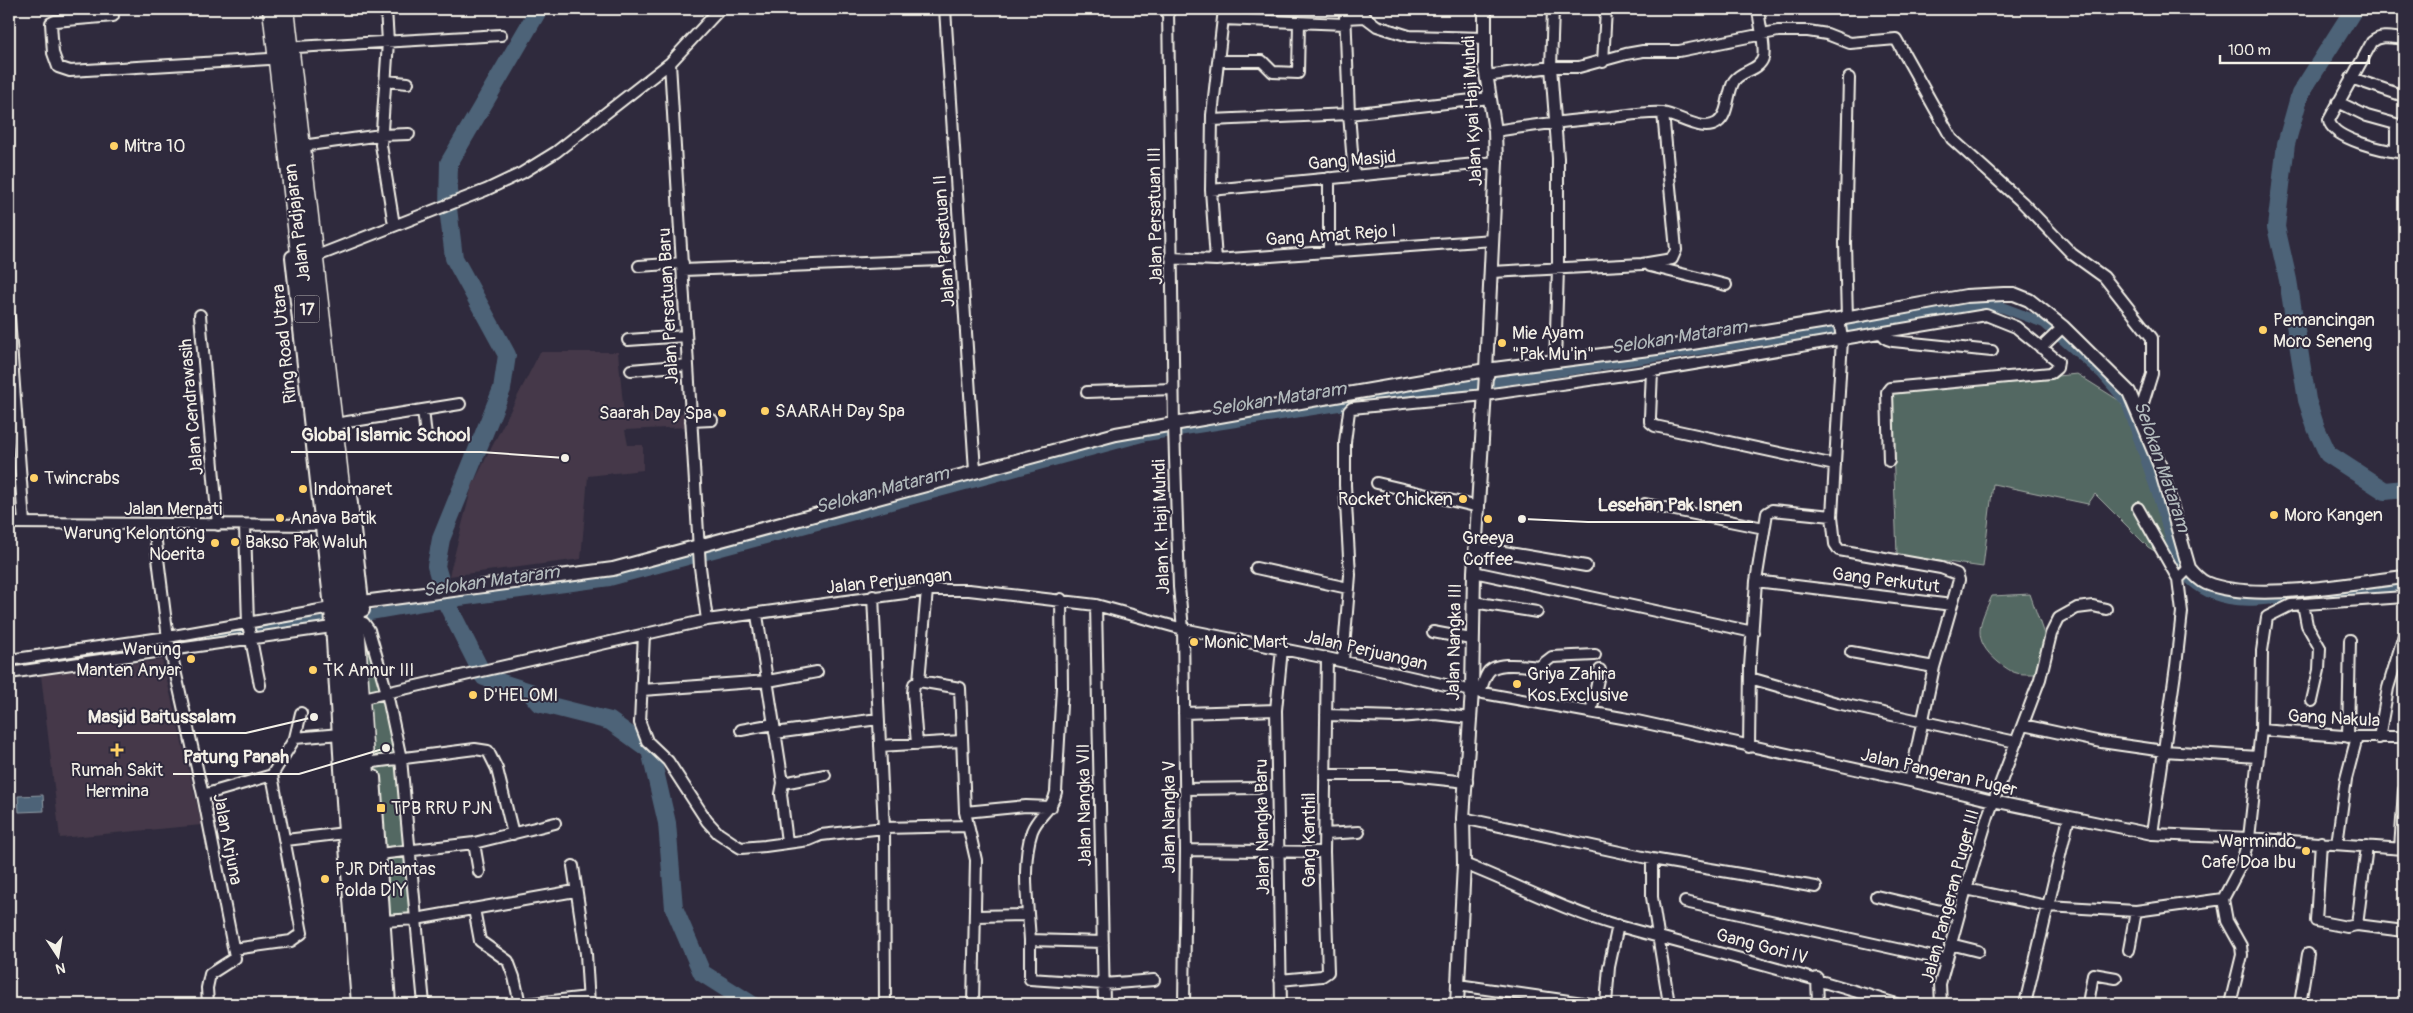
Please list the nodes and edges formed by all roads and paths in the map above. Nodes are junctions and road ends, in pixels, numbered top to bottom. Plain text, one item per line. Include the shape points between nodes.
1 (264, 9) edge
2 (272, 9) edge
3 (285, 9) edge
4 (294, 9) edge
5 (386, 9) edge
6 (720, 9) edge
7 (945, 9) edge
8 (1168, 9) edge
9 (1485, 9) edge
10 (1553, 9) edge
11 (1606, 9) edge
12 (1758, 9) edge
13 (1223, 14) edge
14 (113, 16) dead end
15 (1345, 17) edge
16 (1298, 22) junction
17 (1761, 34) junction
18 (501, 35) dead end
19 (1485, 38) junction
20 (2404, 39) edge
21 (388, 42) junction
22 (297, 48) junction
23 (269, 59) junction
24 (1218, 61) junction
25 (1603, 62) junction
26 (670, 63) junction
27 (1551, 67) junction
28 (1486, 76) junction
29 (1850, 78) dead end
30 (2352, 78) junction
31 (385, 81) junction
32 (408, 83) dead end
33 (2404, 96) edge
34 (1490, 98) junction
35 (2338, 102) junction
36 (1663, 113) junction
37 (1349, 114) junction
38 (1212, 120) junction
39 (1555, 122) junction
40 (1494, 131) junction
41 (409, 134) dead end
42 (381, 135) junction
43 (309, 145) junction
44 (2400, 153) edge
45 (1496, 162) junction
46 (1354, 176) junction
47 (1329, 178) junction
48 (1211, 190) junction
49 (394, 226) junction
50 (1493, 240) junction
51 (1329, 252) junction
52 (322, 254) junction
53 (1171, 258) junction
54 (941, 260) dead end
55 (1216, 260) junction
56 (1642, 264) junction
57 (639, 266) dead end
58 (683, 266) junction
59 (1558, 269) junction
60 (1492, 272) junction
61 (1726, 284) dead end
62 (200, 315) dead end
63 (9, 317) edge
64 (1842, 320) junction
65 (2062, 328) junction
66 (1881, 333) junction
67 (686, 336) junction
68 (1842, 338) junction
69 (628, 340) dead end
70 (2044, 345) junction
71 (1992, 351) dead end
72 (1555, 362) junction
73 (688, 365) junction
74 (631, 370) dead end
75 (1652, 371) junction
76 (1486, 372) junction
77 (1173, 389) junction
78 (1087, 392) dead end
79 (1485, 394) junction
80 (460, 404) dead end
81 (423, 410) junction
82 (2139, 416) junction
83 (712, 420) dead end
84 (691, 421) junction
85 (342, 423) junction
86 (1174, 430) junction
87 (426, 436) dead end
88 (342, 460) junction
89 (1890, 461) dead end
90 (1835, 465) junction
91 (975, 471) junction
92 (1377, 483) dead end
93 (1644, 504) dead end
94 (1479, 506) junction
95 (2138, 508) dead end
96 (1832, 516) junction
97 (9, 523) edge
98 (24, 523) junction
99 (218, 525) junction
100 (154, 526) junction
101 (245, 526) junction
102 (1764, 528) junction
103 (333, 529) junction
104 (1475, 547) junction
105 (699, 549) junction
106 (1586, 566) dead end
107 (1256, 568) dead end
108 (1474, 572) junction
109 (2184, 574) junction
110 (2404, 577) edge
111 (1756, 581) junction
112 (1348, 588) junction
113 (928, 590) junction
114 (873, 596) junction
115 (2404, 597) edge
116 (2290, 598) junction
117 (1061, 599) junction
118 (1473, 602) junction
119 (2303, 604) junction
120 (1096, 605) junction
121 (1952, 605) junction
122 (2106, 609) dead end
123 (1537, 612) dead end
124 (348, 615) junction
125 (758, 615) junction
126 (707, 620) junction
127 (1183, 629) junction
128 (250, 631) junction
129 (1433, 632) dead end
130 (1753, 632) junction
131 (644, 634) junction
132 (2404, 635) edge
133 (1472, 639) junction
134 (2350, 640) dead end
135 (169, 643) junction
136 (1282, 649) junction
137 (1851, 652) dead end
138 (1595, 655) dead end
139 (1326, 658) junction
140 (9, 660) edge
141 (1342, 661) junction
142 (1934, 666) junction
143 (1600, 670) dead end
144 (816, 672) dead end
145 (9, 673) edge
146 (1750, 678) junction
147 (768, 681) junction
148 (919, 681) junction
149 (260, 686) dead end
150 (642, 690) junction
151 (1476, 692) junction
152 (387, 693) junction
153 (368, 697) junction
154 (2312, 701) dead end
155 (1276, 710) junction
156 (1591, 712) junction
157 (301, 713) dead end
158 (1184, 713) junction
159 (1326, 715) junction
160 (1470, 718) junction
161 (878, 719) junction
162 (1922, 722) junction
163 (2023, 725) junction
164 (775, 729) junction
165 (741, 730) dead end
166 (2261, 730) junction
167 (340, 734) junction
168 (2353, 737) junction
169 (2404, 737) edge
170 (295, 738) junction
171 (2379, 738) junction
172 (961, 741) junction
173 (2016, 742) junction
174 (917, 744) junction
175 (880, 746) junction
176 (1750, 747) junction
177 (2164, 751) junction
178 (2258, 757) junction
179 (401, 759) junction
180 (373, 762) junction
181 (272, 775) junction
182 (825, 775) dead end
183 (1325, 775) junction
184 (347, 778) junction
185 (1910, 781) junction
186 (1467, 782) junction
187 (783, 783) junction
188 (1258, 788) dead end
189 (1185, 789) junction
190 (2404, 790) edge
191 (203, 795) junction
192 (1993, 801) junction
193 (1051, 807) junction
194 (965, 812) junction
195 (2069, 817) junction
196 (1464, 818) junction
197 (556, 823) dead end
198 (968, 826) junction
199 (884, 828) junction
200 (1359, 832) dead end
201 (345, 833) junction
202 (513, 834) junction
203 (1324, 834) junction
204 (2152, 834) junction
205 (2249, 838) junction
206 (286, 840) junction
207 (787, 842) junction
208 (2321, 842) junction
209 (474, 843) junction
210 (2337, 844) junction
211 (2367, 846) junction
212 (2402, 849) edge
213 (409, 850) junction
214 (1186, 850) junction
215 (1278, 850) junction
216 (1324, 852) junction
217 (379, 854) junction
218 (1652, 859) junction
219 (1464, 864) junction
220 (573, 866) dead end
221 (479, 872) dead end
222 (1816, 887) dead end
223 (1966, 889) junction
224 (575, 891) junction
225 (1876, 896) dead end
226 (2223, 899) junction
227 (1685, 902) dead end
228 (2047, 906) junction
229 (474, 909) junction
230 (2136, 911) junction
231 (1028, 915) junction
232 (1958, 915) junction
233 (976, 916) junction
234 (416, 919) junction
235 (383, 921) junction
236 (1618, 925) junction
237 (2357, 925) junction
238 (2404, 931) edge
239 (1659, 935) junction
240 (1030, 940) junction
241 (1103, 942) junction
242 (1950, 944) junction
243 (234, 949) junction
244 (2129, 950) dead end
245 (1978, 951) dead end
246 (2308, 954) dead end
247 (1946, 960) junction
248 (382, 966) junction
249 (1818, 978) junction
250 (2116, 978) dead end
251 (1154, 980) dead end
252 (1280, 980) junction
253 (1104, 984) junction
254 (1458, 985) junction
255 (589, 1001) edge
256 (208, 1004) edge
257 (358, 1004) edge
258 (367, 1004) edge
259 (380, 1004) edge
260 (390, 1004) edge
261 (424, 1004) edge
262 (520, 1004) edge
263 (526, 1004) edge
264 (885, 1004) edge
265 (973, 1004) edge
266 (1104, 1004) edge
267 (1184, 1004) edge
268 (1281, 1004) edge
269 (1457, 1004) edge
270 (1590, 1004) edge
271 (1606, 1004) edge
272 (1669, 1004) edge
273 (1818, 1004) edge
274 (1896, 1004) edge
275 (1941, 1004) edge
276 (2025, 1004) edge
277 (2088, 1004) edge
278 (2230, 1004) edge
279 (2300, 1004) edge

1 - 23 street, Ring Road Utara
2 - 103 highway, Jalan Padjajaran / 17
3 - 88 highway, Jalan Padjajaran / 17
4 - 22 street, Ring Road Utara
5 - 21 street
6 - 26 street
7 - 91 street, Jalan Persatuan II
8 - 53 street, Jalan Persatuan III
9 - 19 street, Jalan Kyai Haji Muhdi
10 - 27 street
11 - 25 street
12 - 17 street
13 - 16 street
13 - 24 street
14 - 23 street via 51,23 53,53 58,67 70,71
15 - 16 street
15 - 19 street via 1365,17 1377,26 1409,36
15 - 37 street
16 - 24 street via 1298,73 1273,72 1262,61
17 - 25 street via 1679,51 1626,54
17 - 36 street via 1762,60 1758,66 1739,75 1733,83 1718,123 1701,125
17 - 82 street via 1808,31 1850,43 1896,39 1952,139 2023,203 2072,254 2104,277 2152,338 2152,374
18 - 21 street
19 - 28 street, Jalan Kyai Haji Muhdi
20 - 30 street via 2377,38
21 - 22 street
21 - 31 street
22 - 43 street, Ring Road Utara
23 - 103 street, Ring Road Utara
24 - 38 street
25 - 27 street via 1579,67
26 - 49 street via 556,152 522,173
26 - 58 street, Jalan Persatuan Baru
27 - 28 street
27 - 39 street
28 - 34 street, Jalan Kyai Haji Muhdi
29 - 64 street
30 - 33 street
30 - 35 street
31 - 32 street
31 - 42 street
34 - 37 street
34 - 40 street, Jalan Kyai Haji Muhdi
35 - 44 street via 2367,116 2396,124
35 - 44 street via 2329,120 2332,128 2364,144
36 - 39 street
36 - 56 street via 1676,250 1672,259
37 - 38 street
37 - 46 street
38 - 48 street
39 - 40 street
39 - 59 street
40 - 45 street, Jalan Kyai Haji Muhdi
41 - 42 street
42 - 43 street
42 - 49 street
43 - 52 street, Ring Road Utara
45 - 46 street, Gang Masjid
45 - 50 street, Jalan Kyai Haji Muhdi
46 - 47 street, Gang Masjid
47 - 48 street, Gang Masjid
47 - 51 street
48 - 55 street
49 - 52 street
50 - 51 street, Gang Amat Rejo I
50 - 60 street, Jalan Kyai Haji Muhdi
51 - 55 street, Gang Amat Rejo I
52 - 85 street, Ring Road Utara
53 - 55 street, Gang Amat Rejo I
53 - 77 street, Jalan Persatuan III
54 - 58 street
56 - 59 street
56 - 61 street
57 - 58 street
58 - 67 street, Jalan Persatuan Baru
59 - 60 street
59 - 72 street
60 - 76 street, Jalan Nangka III
62 - 99 street, Jalan Cendrawasih
63 - 98 street
64 - 65 street via 1966,296 2009,294 2029,300
64 - 68 street
64 - 72 street
65 - 70 street
65 - 82 street via 2129,392
66 - 68 street
66 - 70 street via 1986,315 2016,327
66 - 71 street via 1893,341
67 - 69 street
67 - 73 street, Jalan Persatuan Baru
68 - 75 street
68 - 90 street
70 - 89 street via 2058,361 2057,368 2051,373 1889,389
72 - 76 street
73 - 74 street
73 - 84 street, Jalan Persatuan Baru
75 - 79 street
75 - 90 street via 1650,422 1655,426
76 - 79 street, Jalan Nangka III
76 - 86 street
77 - 78 street
77 - 86 street, Jalan Persatuan III
79 - 94 street, Jalan Nangka III
79 - 112 street via 1350,409 1345,451
80 - 81 street
81 - 85 street
81 - 87 street
82 - 109 street via 2160,466
83 - 84 street
84 - 105 street, Jalan Persatuan Baru
85 - 88 street, Ring Road Utara
86 - 91 street via 1116,434
86 - 127 street, Jalan K. Haji Muhdi
88 - 103 highway, Jalan Padjajaran / 17
88 - 124 street, Ring Road Utara
90 - 96 street
91 - 105 street
92 - 94 street
93 - 102 street
94 - 104 street, Jalan Nangka III
95 - 109 street
96 - 102 street via 1772,510 1766,513
96 - 121 street via 1834,544 1839,550 1941,568 1958,574
97 - 98 street, Jalan Merpati
98 - 100 street, Jalan Merpati
99 - 100 street, Jalan Merpati
99 - 101 street, Jalan Merpati
100 - 135 street, Jalan Arjuna
101 - 103 street, Jalan Merpati
101 - 128 street
102 - 111 street
103 - 124 street, Ring Road Utara
103 - 124 highway, Jalan Padjajaran / 17 via 342,555
104 - 106 street
104 - 108 street, Jalan Nangka III
105 - 124 street via 613,569
105 - 126 street, Jalan Persatuan Baru
107 - 112 street
108 - 118 street, Jalan Nangka III
108 - 130 street
109 - 116 street via 2237,591
109 - 177 street
110 - 116 street
111 - 121 street, Gang Perkutut
111 - 130 street
112 - 141 street
113 - 114 street, Jalan Perjuangan
113 - 117 street, Jalan Perjuangan via 969,590
113 - 148 street
114 - 125 street, Jalan Perjuangan
114 - 161 street
115 - 119 street
116 - 119 street
116 - 166 street via 2267,617 2262,651
117 - 120 street, Jalan Perjuangan
117 - 193 street via 1062,687 1056,792
118 - 123 street
118 - 133 street, Jalan Nangka III
119 - 154 street via 2307,625 2320,648
120 - 127 street, Jalan Perjuangan
120 - 241 street, Jalan Nangka VII
121 - 142 street, Gang Perkutut
122 - 163 street, Jalan Pangeran Puger III via 2093,606 2076,608 2059,618
124 - 128 street
124 - 128 street
124 - 152 street via 369,630
124 - 153 street, Ring Road Utara
124 - 167 street, Ring Road Utara
124 - 184 highway, Jalan Padjajaran / 17
124 - 248 highway, Jalan Padjajaran / 17
125 - 126 street, Jalan Perjuangan
125 - 147 street
126 - 131 street, Jalan Perjuangan
127 - 136 street, Jalan Perjuangan
127 - 158 street, Jalan Nangka V
128 - 135 street
128 - 149 street
129 - 133 street
130 - 146 street
131 - 150 street
131 - 152 street, Jalan Perjuangan
132 - 171 street via 2388,688
133 - 151 street, Jalan Nangka III
134 - 168 street
135 - 140 street
135 - 145 street
135 - 191 street, Jalan Arjuna
136 - 139 street, Jalan Perjuangan
136 - 155 street, Jalan Nangka Baru
137 - 142 street
138 - 151 street via 1552,657 1539,667 1509,664 1494,667
139 - 141 street, Jalan Perjuangan
139 - 159 street, Gang Kanthil
141 - 151 street, Jalan Perjuangan
142 - 162 street, Gang Perkutut
143 - 156 street
144 - 147 street
146 - 162 street via 1837,703
146 - 176 street
147 - 150 street
147 - 164 street
148 - 172 street via 960,688
148 - 174 street via 913,686
150 - 207 street via 640,723 647,742 668,761 718,833 741,848
151 - 156 street, Jalan Pangeran Puger
151 - 160 street, Jalan Nangka III
152 - 153 street, Jalan Perjuangan
152 - 179 street
153 - 180 street, Ring Road Utara
155 - 158 street
155 - 215 street, Jalan Nangka Baru
156 - 176 street, Jalan Pangeran Puger
157 - 170 street
158 - 189 street, Jalan Nangka V
159 - 160 street via 1398,717 1436,714
159 - 183 street, Gang Kanthil
160 - 186 street, Jalan Nangka III
161 - 164 street
161 - 175 street
162 - 173 street
162 - 185 street, Gang Perkutut
163 - 173 street, Jalan Pangeran Puger III
163 - 177 street via 2101,742
164 - 165 street
164 - 187 street
166 - 168 street, Gang Nakula
166 - 178 street
167 - 170 street
167 - 184 street, Ring Road Utara
168 - 171 street, Gang Nakula
168 - 210 street
169 - 171 street, Gang Nakula
170 - 181 street
172 - 174 street
172 - 194 street
173 - 192 street, Jalan Pangeran Puger III
174 - 175 street
175 - 199 street
176 - 185 street, Jalan Pangeran Puger
177 - 178 street
177 - 204 street
178 - 205 street
179 - 180 street
179 - 202 street via 475,749 488,751 497,770
179 - 213 street
180 - 217 street, Ring Road Utara
181 - 191 street
181 - 206 street
182 - 187 street
183 - 186 street via 1401,775
183 - 203 street, Gang Kanthil
184 - 201 street, Ring Road Utara
184 - 258 highway, Jalan Padjajaran / 17
185 - 192 street, Jalan Pangeran Puger
186 - 196 street, Jalan Nangka III
187 - 207 street via 781,794
188 - 189 street
189 - 214 street, Jalan Nangka V
190 - 212 street
191 - 243 street, Jalan Arjuna
192 - 195 street, Jalan Pangeran Puger
192 - 223 street, Jalan Pangeran Puger III
193 - 194 street
193 - 231 street via 1037,820 1027,848
194 - 198 street
195 - 204 street, Jalan Pangeran Puger
195 - 228 street
196 - 218 street
196 - 219 street, Jalan Nangka III
197 - 202 street
198 - 199 street
198 - 233 street via 976,860
199 - 207 street
199 - 264 street
200 - 203 street
201 - 206 street
201 - 257 street, Ring Road Utara
202 - 209 street
203 - 216 street, Gang Kanthil
204 - 205 street, Jalan Pangeran Puger
205 - 208 street, Jalan Pangeran Puger
205 - 226 street
206 - 243 street via 302,933 291,941
208 - 210 street, Jalan Pangeran Puger
208 - 237 street via 2316,921
209 - 213 street
209 - 221 street
210 - 211 street, Jalan Pangeran Puger
211 - 212 street, Jalan Pangeran Puger
211 - 237 street
213 - 217 street
213 - 234 street
214 - 215 street
214 - 267 street, Jalan Nangka V
215 - 216 street
215 - 252 street, Jalan Nangka Baru
216 - 252 street, Gang Kanthil via 1328,972 1322,976
217 - 235 street, Ring Road Utara
218 - 222 street
218 - 239 street via 1652,897
219 - 236 street via 1530,894
219 - 254 street, Jalan Nangka III
220 - 224 street
223 - 228 street
223 - 232 street, Jalan Pangeran Puger III
224 - 229 street
224 - 255 street via 586,954
225 - 232 street
226 - 230 street
226 - 278 street via 2227,921 2241,946 2242,955
227 - 247 street
228 - 230 street
228 - 276 street
229 - 234 street
229 - 262 street via 480,941 510,964
230 - 244 street
231 - 233 street
231 - 240 street
232 - 242 street, Jalan Pangeran Puger III
233 - 265 street
234 - 235 street
234 - 261 street
235 - 248 street, Ring Road Utara
236 - 239 street, Gang Gori IV
236 - 271 street via 1609,967
237 - 238 street
239 - 249 street, Gang Gori IV
239 - 272 street
240 - 241 street
240 - 253 street via 1031,980
241 - 253 street, Jalan Nangka VII
242 - 245 street
242 - 247 street, Jalan Pangeran Puger III
243 - 256 street via 235,958 210,974
246 - 279 street
247 - 275 street, Jalan Pangeran Puger III via 1940,984
248 - 259 highway, Jalan Padjajaran / 17
248 - 260 street, Ring Road Utara
249 - 273 street
249 - 274 street, Gang Gori IV
250 - 277 street via 2093,974
251 - 253 street
252 - 268 street, Jalan Nangka Baru
253 - 266 street, Jalan Nangka VII
254 - 269 street, Jalan Nangka III
254 - 270 street
255 - 263 street

